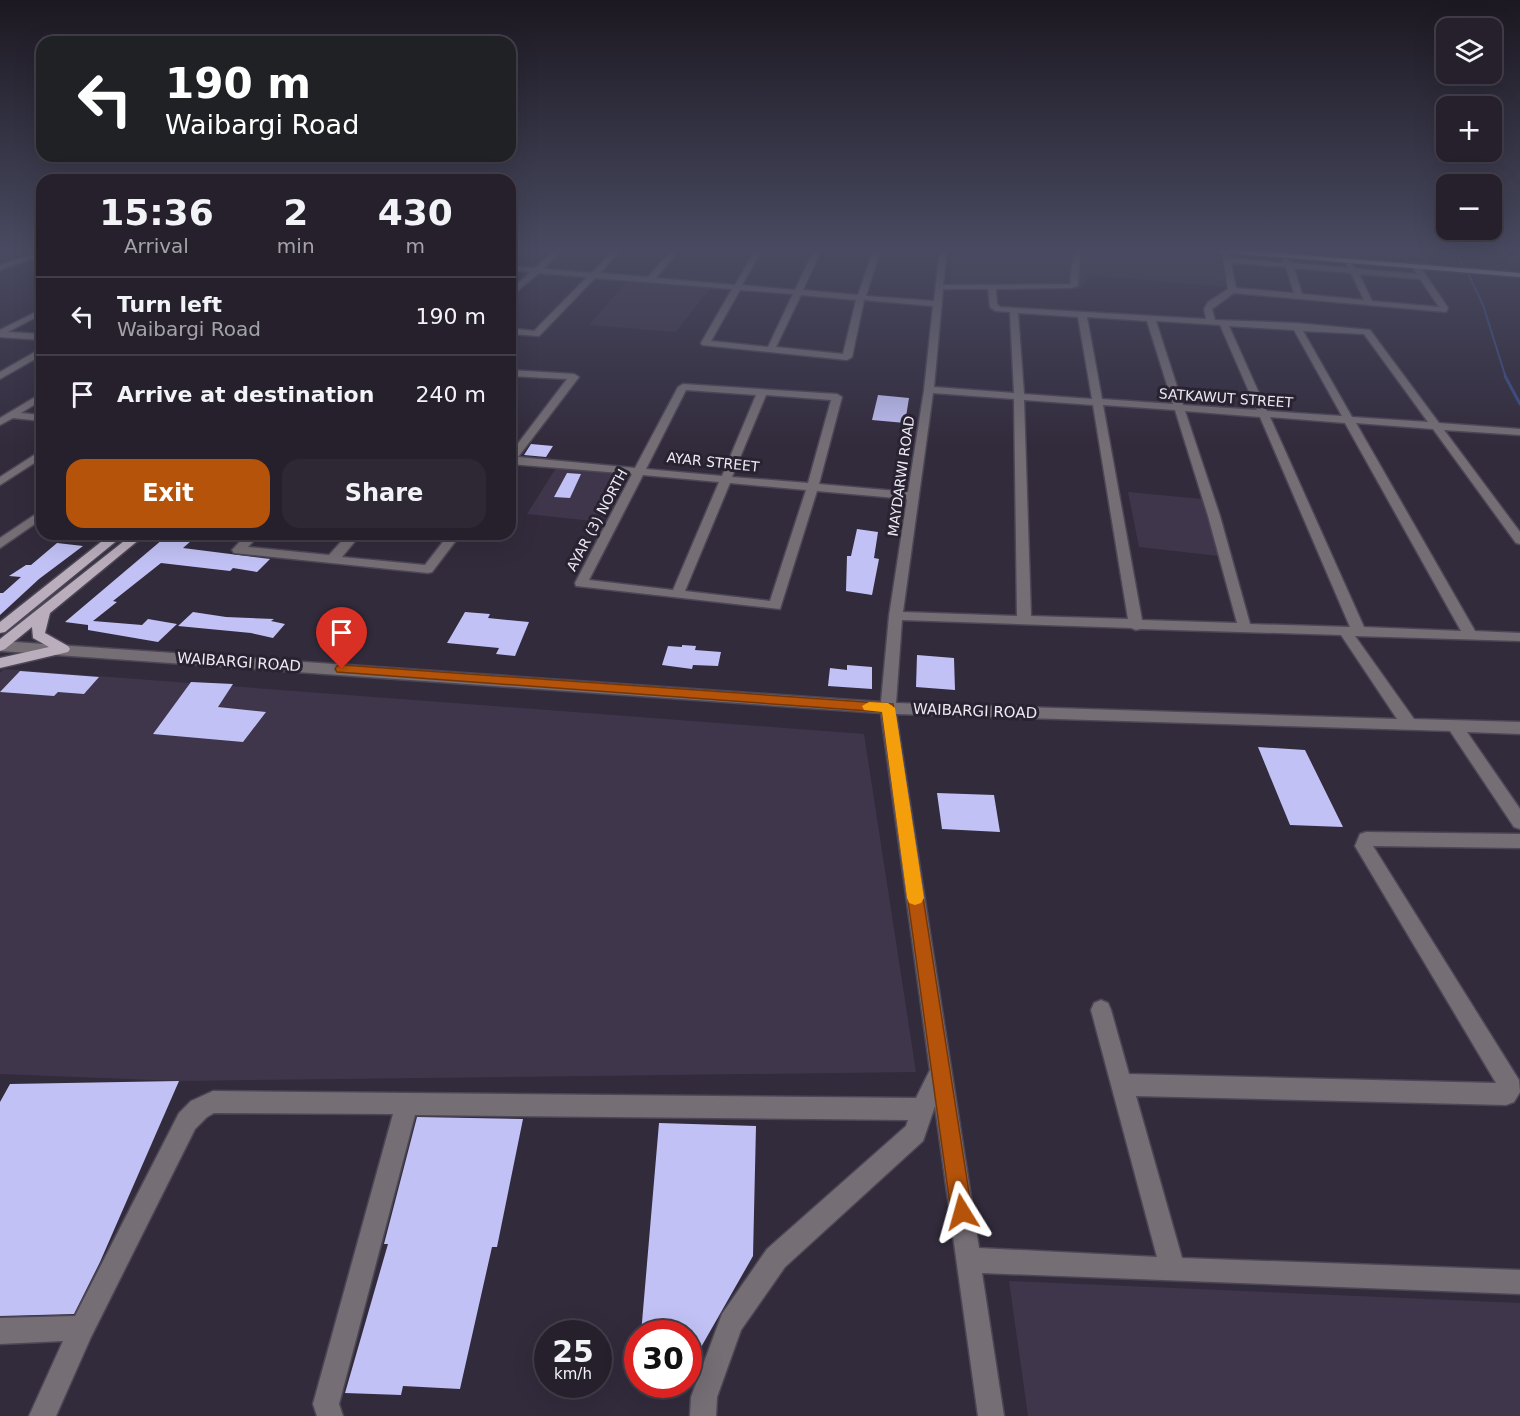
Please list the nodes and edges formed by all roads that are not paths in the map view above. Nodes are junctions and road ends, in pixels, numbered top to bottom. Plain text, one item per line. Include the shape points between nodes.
1 (36, 314) edge
2 (555, 314) edge
3 (721, 314) edge
4 (788, 314) edge
5 (857, 314) edge
6 (935, 314) edge
7 (1014, 314) edge
8 (1082, 314) edge
9 (1100, 314) edge
10 (1209, 314) edge
11 (1150, 317) junction
12 (1211, 321) junction
13 (1223, 322) junction
14 (1296, 326) junction
15 (516, 332) edge
16 (0, 333) edge
17 (36, 336) edge
18 (771, 349) junction
19 (36, 355) edge
20 (516, 373) edge
21 (0, 376) edge
22 (929, 390) junction
23 (762, 393) junction
24 (1019, 397) junction
25 (36, 399) edge
26 (1097, 402) junction
27 (1181, 409) junction
28 (5, 415) edge
29 (1265, 415) junction
30 (36, 418) edge
31 (1350, 421) junction
32 (0, 422) edge
33 (1438, 427) junction
34 (1520, 432) edge
35 (516, 453) edge
36 (36, 457) edge
37 (516, 461) edge
38 (640, 470) junction
39 (724, 479) junction
40 (0, 482) edge
41 (813, 487) junction
42 (913, 496) junction
43 (36, 518) edge
44 (111, 540) edge
45 (132, 540) edge
46 (248, 540) edge
47 (350, 540) edge
48 (450, 540) edge
49 (1520, 540) edge
50 (0, 544) edge
51 (333, 559) junction
52 (677, 595) junction
53 (26, 608) junction
54 (45, 608) junction
55 (896, 616) junction
56 (0, 621) edge
57 (1024, 622) junction
58 (1136, 626) junction
59 (0, 628) edge
60 (1245, 629) junction
61 (1352, 631) junction
62 (1470, 635) junction
63 (1520, 637) edge
64 (0, 646) edge
65 (63, 649) junction
66 (0, 663) edge
67 (888, 708) junction
68 (1409, 724) junction
69 (1454, 725) junction
70 (1520, 728) edge
71 (1520, 822) edge
72 (1520, 841) edge
73 (1101, 1010) dead end
74 (941, 1071) junction
75 (1122, 1085) junction
76 (408, 1103) junction
77 (922, 1109) junction
78 (969, 1260) junction
79 (1173, 1270) junction
80 (1520, 1282) edge
81 (82, 1328) junction
82 (0, 1331) edge
83 (42, 1416) edge
84 (330, 1416) edge
85 (703, 1416) edge
86 (991, 1416) edge

1 - 16 street
2 - 15 street via 536,334
3 - 18 street via 705,343
4 - 18 street
5 - 18 street via 847,357
6 - 22 street, MAYDARWI ROAD
7 - 24 street
8 - 26 street
9 - 11 street
10 - 12 street
11 - 12 street
11 - 27 street
12 - 13 street
13 - 14 street
13 - 29 street
14 - 31 street
14 - 33 street via 1367,332
16 - 17 street
19 - 21 street
20 - 35 street via 574,377
22 - 24 street, SATKAWUT STREET
22 - 42 street, MAYDARWI ROAD
23 - 38 street, AYAR (3) NORTH via 683,387
23 - 39 street
23 - 41 street via 837,398
24 - 26 street, SATKAWUT STREET
24 - 57 street
25 - 28 street
26 - 27 street, SATKAWUT STREET
26 - 58 street
27 - 29 street, SATKAWUT STREET
27 - 60 street
28 - 30 street
28 - 32 street
29 - 31 street, SATKAWUT STREET
29 - 61 street
31 - 33 street, SATKAWUT STREET
31 - 62 street
33 - 34 street, SATKAWUT STREET
33 - 49 street
36 - 40 street
37 - 38 street, AYAR STREET
38 - 39 street, AYAR STREET
38 - 52 street, AYAR (3) NORTH via 581,583
39 - 41 street, AYAR STREET
39 - 52 street
41 - 42 street, AYAR STREET
41 - 52 street via 775,606
42 - 55 street, MAYDARWI ROAD
43 - 50 street
44 - 53 main road
45 - 54 main road
46 - 51 street via 238,550
47 - 51 street
48 - 51 street via 428,569
53 - 56 main road
53 - 59 main road
54 - 64 main road
54 - 65 main road via 38,635
55 - 57 street
55 - 67 street, MAYDARWI ROAD
57 - 58 street
58 - 60 street
60 - 61 street
61 - 62 street
61 - 68 street
62 - 63 street
64 - 65 street, WAIBARGI ROAD
65 - 66 main road
65 - 67 street, WAIBARGI ROAD
67 - 68 street, WAIBARGI ROAD
67 - 74 street, MAYDARWI ROAD
68 - 69 street, WAIBARGI ROAD
69 - 70 street, WAIBARGI ROAD
69 - 71 street
72 - 75 street via 1366,839 1364,846 1510,1088 1506,1094
73 - 75 street
74 - 77 street
74 - 78 street, MAYDARWI ROAD
75 - 79 street
76 - 77 street
76 - 81 street via 213,1102 199,1109 187,1121
76 - 84 street via 326,1404
77 - 85 street via 915,1133 776,1258 731,1323 704,1397
78 - 79 street
78 - 86 street, MAYDARWI ROAD
79 - 80 street
81 - 82 street
81 - 83 street

